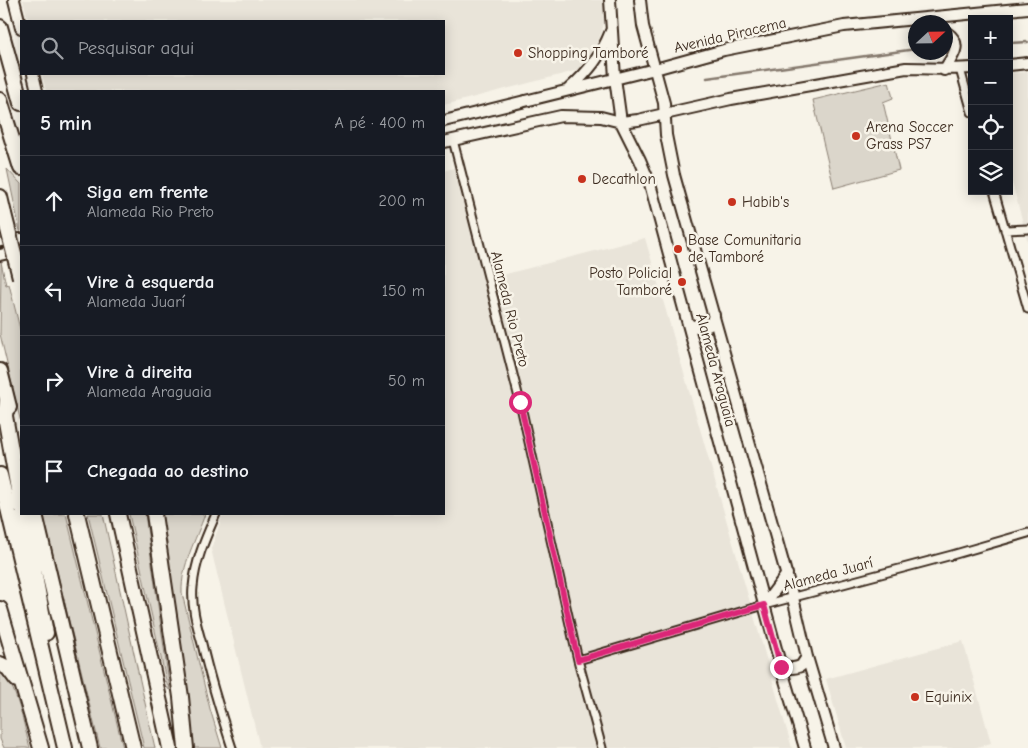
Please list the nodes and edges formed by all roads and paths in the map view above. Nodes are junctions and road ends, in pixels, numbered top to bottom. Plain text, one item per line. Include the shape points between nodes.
1 (14, 0) edge
2 (610, 0) edge
3 (640, 0) edge
4 (1028, 8) edge
5 (896, 21) junction
6 (908, 23) edge
7 (20, 24) edge
8 (0, 27) edge
9 (612, 27) junction
10 (953, 38) edge
11 (953, 56) edge
12 (951, 60) edge
13 (1028, 63) edge
14 (1013, 65) edge
15 (968, 68) edge
16 (655, 69) junction
17 (960, 69) junction
18 (944, 70) junction
19 (33, 75) edge
20 (615, 78) junction
21 (37, 90) edge
22 (568, 90) junction
23 (20, 99) edge
24 (0, 100) edge
25 (970, 105) edge
26 (666, 114) junction
27 (445, 121) edge
28 (621, 122) junction
29 (449, 141) edge
30 (20, 165) edge
31 (995, 195) edge
32 (0, 197) edge
33 (1028, 229) edge
34 (1005, 230) junction
35 (20, 239) edge
36 (0, 241) edge
37 (20, 250) edge
38 (0, 255) edge
39 (20, 280) edge
40 (1028, 309) edge
41 (714, 315) junction
42 (688, 324) junction
43 (0, 372) edge
44 (7, 400) junction
45 (20, 451) edge
46 (0, 475) edge
47 (20, 500) edge
48 (23, 515) edge
49 (36, 515) edge
50 (77, 515) edge
51 (118, 515) edge
52 (154, 515) edge
53 (216, 515) edge
54 (1028, 533) edge
55 (786, 574) junction
56 (793, 598) junction
57 (764, 605) junction
58 (0, 609) edge
59 (807, 657) junction
60 (578, 660) junction
61 (778, 660) junction
62 (0, 664) edge
63 (814, 678) junction
64 (786, 684) junction
65 (23, 689) junction
66 (41, 748) edge
67 (65, 748) edge
68 (69, 748) edge
69 (90, 748) edge
70 (133, 748) edge
71 (170, 748) edge
72 (186, 748) edge
73 (232, 748) edge
74 (602, 748) edge
75 (805, 748) edge
76 (834, 748) edge

1 - 7 main road
2 - 9 main road, Alameda Araguaia
3 - 16 main road, Alameda Araguaia via 643,26
4 - 5 main road, Avenida Piracema
5 - 6 main road
5 - 16 main road, Avenida Piracema via 844,26 733,48
8 - 23 highway
9 - 20 main road, Alameda Araguaia
9 - 22 main road via 598,59
10 - 11 main road via 956,52
12 - 18 main road
13 - 14 main road
15 - 17 main road
16 - 20 main road, Avenida Piracema
16 - 26 main road, Alameda Araguaia
17 - 18 main road
17 - 25 street
18 - 26 main road via 906,68
19 - 21 main road
20 - 22 main road, Avenida Piracema
20 - 28 main road, Alameda Araguaia
22 - 27 main road, Avenida Piracema
24 - 30 highway
26 - 28 main road
26 - 41 main road, Alameda Araguaia via 666,135 674,175
28 - 29 main road via 561,116
28 - 42 main road, Alameda Araguaia via 650,184
29 - 60 street, Alameda Rio Preto via 520,402
31 - 34 street
32 - 39 highway, bridge
33 - 34 street
34 - 40 street
35 - 36 main road
37 - 38 main road
41 - 42 main road via 711,324 705,327
41 - 55 main road, Alameda Araguaia
42 - 57 main road, Alameda Araguaia
43 - 44 highway
44 - 45 highway
44 - 47 highway via 5,416
46 - 67 highway
48 - 68 highway
49 - 69 highway
50 - 70 highway
51 - 71 highway
52 - 72 highway
53 - 73 street via 198,563 193,601 206,663
54 - 56 street, Alameda Juarí
55 - 56 main road, Alameda Araguaia
55 - 57 main road
56 - 57 street, Alameda Juarí
56 - 59 main road, Alameda Araguaia
57 - 60 street, Alameda Juarí
57 - 61 main road, Alameda Araguaia
58 - 65 highway
59 - 61 main road via 802,666 793,668
59 - 63 main road, Alameda Araguaia
60 - 74 street, Alameda Rio Preto
61 - 64 main road, Alameda Araguaia
62 - 65 highway via 8,668
63 - 64 main road via 799,673
63 - 76 main road, Alameda Araguaia
64 - 75 main road, Alameda Araguaia
65 - 66 highway

